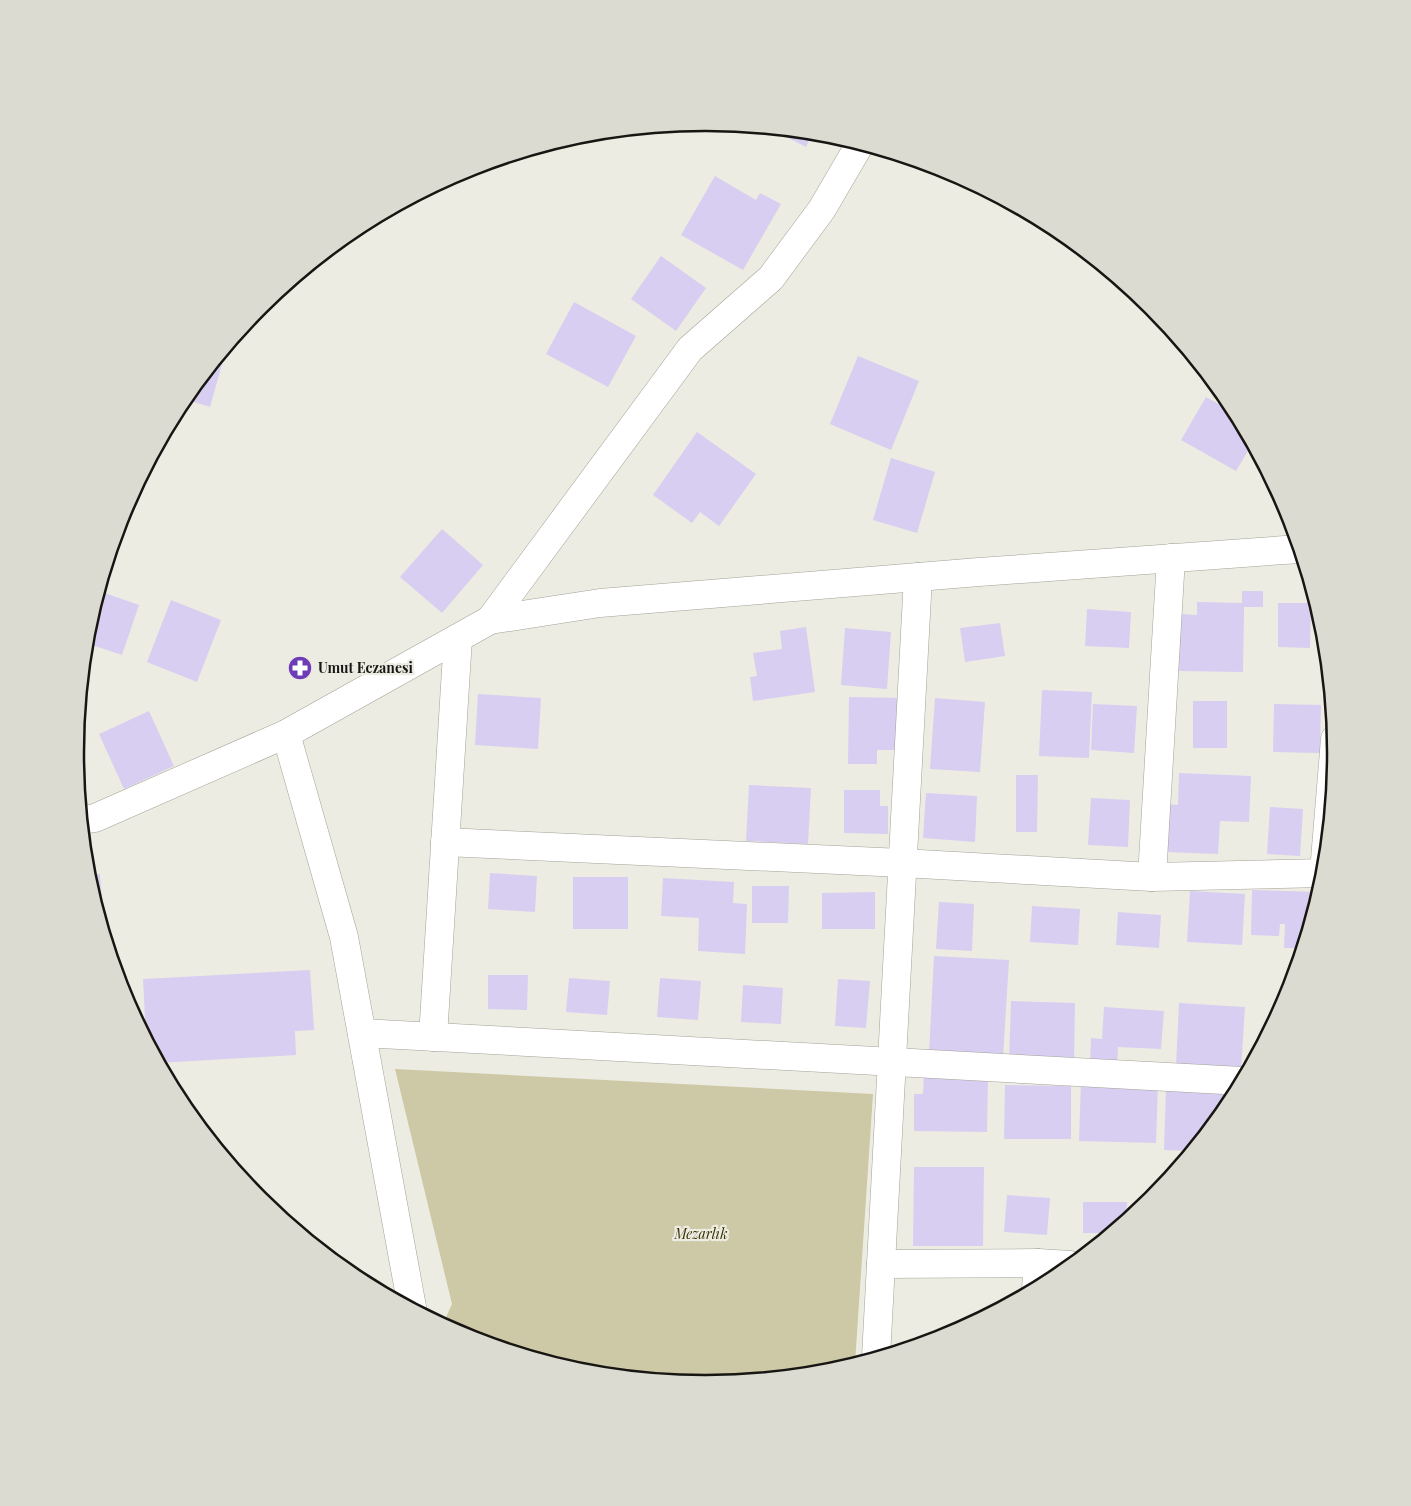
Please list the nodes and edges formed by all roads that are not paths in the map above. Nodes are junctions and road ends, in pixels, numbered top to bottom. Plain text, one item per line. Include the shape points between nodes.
1 (857, 150) edge
2 (1293, 549) edge
3 (1171, 558) junction
4 (918, 577) junction
5 (490, 620) junction
6 (458, 638) junction
7 (286, 734) junction
8 (88, 819) edge
9 (445, 842) junction
10 (902, 863) junction
11 (1315, 873) edge
12 (1152, 877) junction
13 (362, 1033) junction
14 (434, 1037) junction
15 (892, 1063) junction
16 (1234, 1080) edge
17 (881, 1264) junction
18 (1037, 1276) edge
19 (411, 1300) edge
20 (876, 1351) edge

1 - 5 street via 822,210 771,278 690,349
2 - 3 street
3 - 4 street
3 - 12 street
4 - 5 street via 600,603
4 - 10 street
5 - 6 street
6 - 7 street
6 - 9 street
7 - 8 street
7 - 13 street via 344,937
9 - 10 street
9 - 14 street
10 - 12 street
10 - 15 street
11 - 12 street
13 - 14 street
13 - 19 street
14 - 15 street
15 - 16 street
15 - 17 street
17 - 18 street
17 - 20 street

